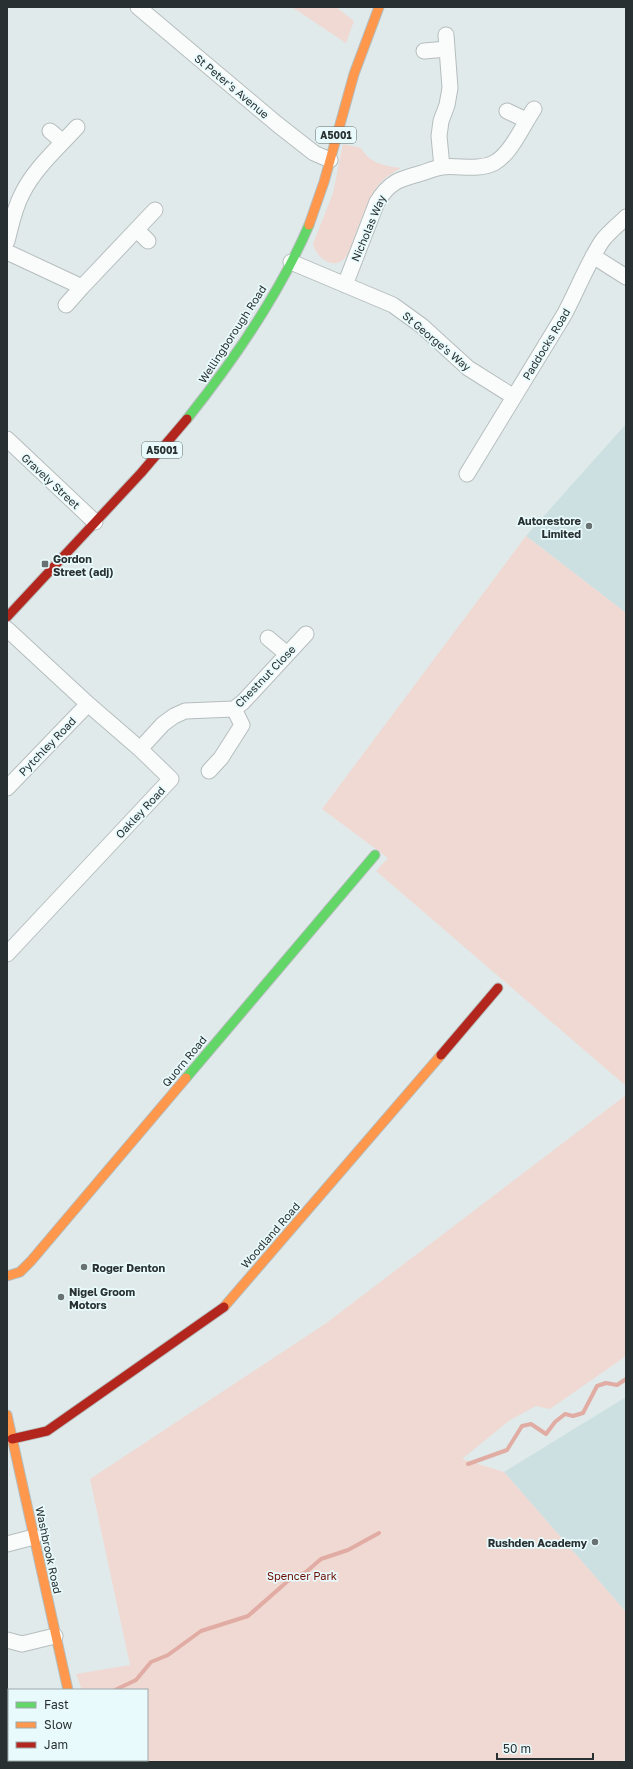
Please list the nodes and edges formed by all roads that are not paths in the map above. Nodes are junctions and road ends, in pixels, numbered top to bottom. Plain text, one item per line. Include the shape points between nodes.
1 (138, 7) edge
2 (379, 7) edge
3 (424, 51) dead end
4 (507, 111) dead end
5 (77, 127) dead end
6 (50, 130) dead end
7 (63, 142) junction
8 (330, 160) junction
9 (442, 167) junction
10 (155, 210) dead end
11 (626, 217) edge
12 (136, 230) junction
13 (148, 240) dead end
14 (7, 241) edge
15 (7, 252) edge
16 (593, 256) junction
17 (291, 262) junction
18 (626, 277) edge
19 (345, 285) junction
20 (82, 287) junction
21 (66, 305) dead end
22 (514, 397) junction
23 (7, 439) edge
24 (467, 474) dead end
25 (95, 522) junction
26 (9, 611) edge
27 (7, 629) edge
28 (306, 634) dead end
29 (268, 638) dead end
30 (287, 654) junction
31 (88, 704) junction
32 (234, 708) junction
33 (140, 749) junction
34 (208, 771) dead end
35 (7, 788) edge
36 (375, 855) dead end
37 (7, 954) edge
38 (498, 988) dead end
39 (7, 1276) edge
40 (7, 1415) edge
41 (12, 1438) junction
42 (34, 1537) junction
43 (7, 1544) edge
44 (55, 1636) junction
45 (7, 1640) edge
46 (68, 1689) edge

1 - 8 street, St Peter's Avenue via 277,124 314,153
2 - 8 street, Wellingborough Road / A5001 via 351,83
3 - 9 street via 446,42 450,88 439,136
4 - 9 street, Nicholas Way via 530,114 506,153 484,166
5 - 7 street
6 - 7 street
7 - 14 street via 23,193 17,204
8 - 17 street, Wellingborough Road / A5001 via 314,214
9 - 19 street, Nicholas Way via 393,182 384,191
10 - 12 street
11 - 16 street, Paddocks Road via 607,235
12 - 13 street
12 - 20 street
15 - 20 street
16 - 18 street
16 - 22 street, Paddocks Road via 564,315
17 - 19 street, St George's Way
17 - 25 street, Wellingborough Road / A5001 via 244,341 205,397 160,452
19 - 22 street, St George's Way via 394,305 422,326 468,368
20 - 21 street
22 - 24 street, Paddocks Road
23 - 25 street, Gravely Street
25 - 26 street, Wellingborough Road / A5001
27 - 31 street, Oakley Road
28 - 30 street, Chestnut Close
29 - 30 street
30 - 32 street, Chestnut Close via 243,702
31 - 33 street, Oakley Road
31 - 35 street, Pytchley Road
32 - 33 street, Chestnut Close via 185,711 163,724
32 - 34 street via 242,725
33 - 37 street, Oakley Road via 171,779
36 - 39 street, Quorn Road via 31,1261 20,1272
38 - 41 street, Woodland Road via 225,1306 47,1431
40 - 41 street, Washbrook Road
41 - 42 street, Washbrook Road
42 - 43 street
42 - 44 street, Washbrook Road
44 - 45 street via 22,1644
44 - 46 street, Washbrook Road

